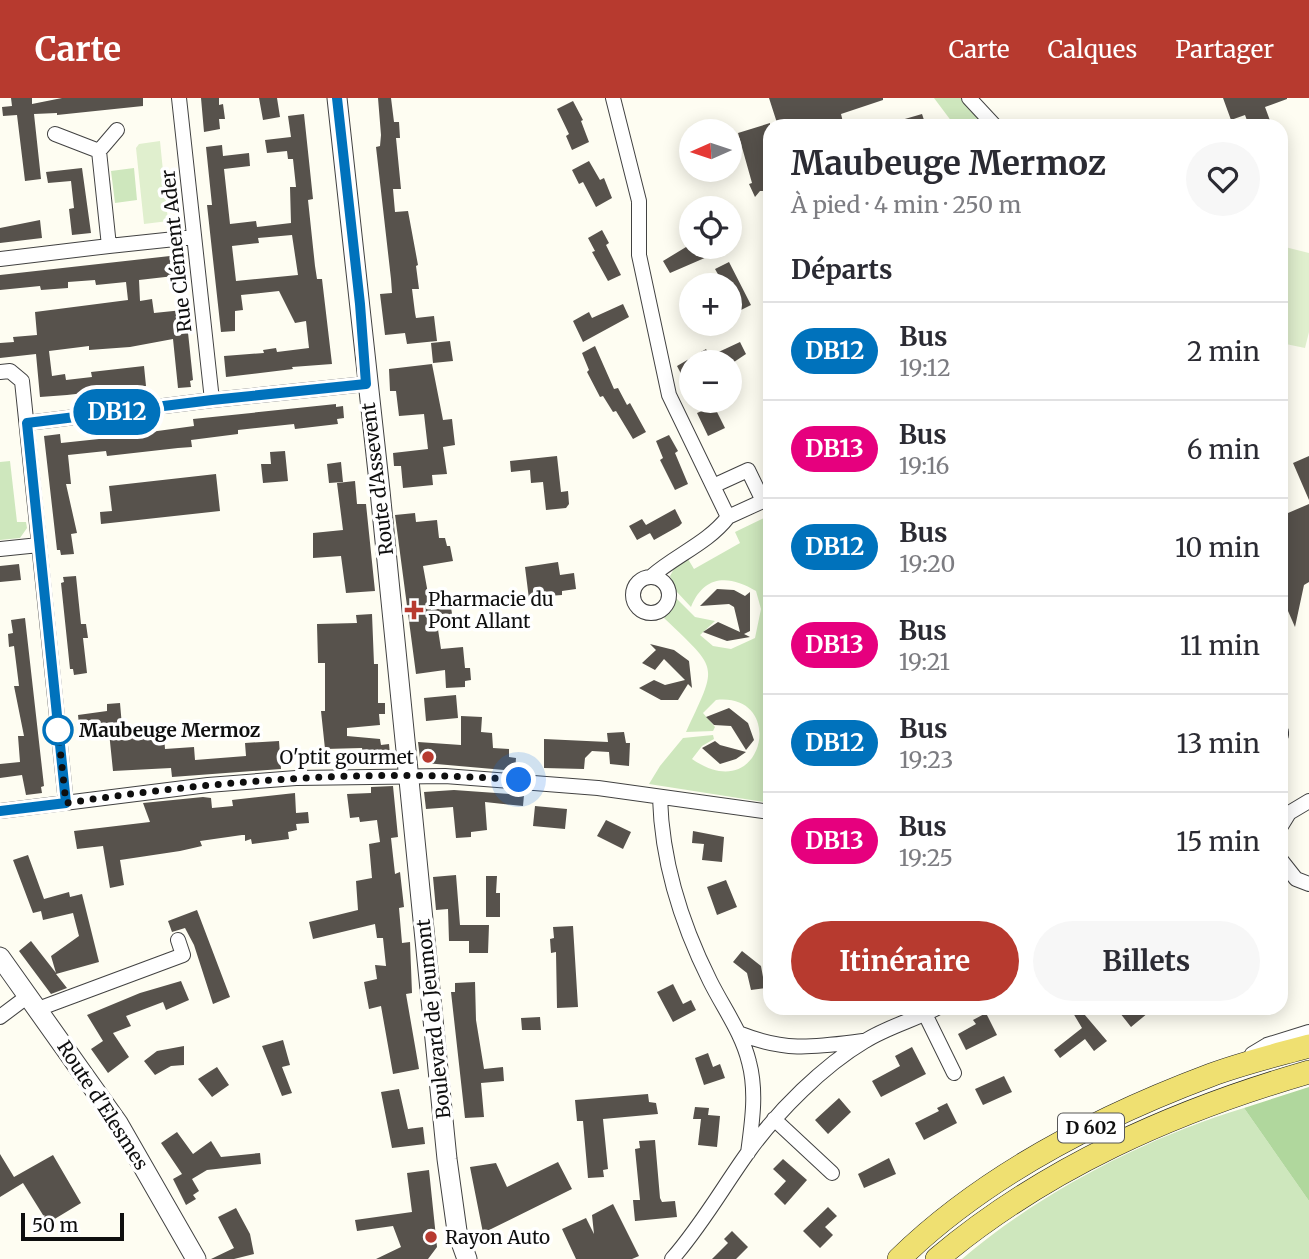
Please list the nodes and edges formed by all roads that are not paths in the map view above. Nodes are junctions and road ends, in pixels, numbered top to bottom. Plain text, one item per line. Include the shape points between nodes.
1 (179, 98) edge
2 (337, 98) edge
3 (613, 98) edge
4 (969, 98) edge
5 (988, 119) edge
6 (117, 131) dead end
7 (55, 134) dead end
8 (99, 151) junction
9 (194, 237) junction
10 (109, 246) junction
11 (0, 259) edge
12 (0, 372) edge
13 (366, 384) junction
14 (212, 400) junction
15 (27, 423) junction
16 (713, 486) junction
17 (728, 517) junction
18 (39, 545) junction
19 (0, 549) edge
20 (652, 576) dead end
21 (408, 777) junction
22 (660, 798) junction
23 (1309, 802) edge
24 (66, 803) junction
25 (0, 811) edge
26 (763, 811) edge
27 (1288, 815) edge
28 (1288, 869) edge
29 (1308, 884) edge
30 (177, 940) dead end
31 (0, 957) edge
32 (33, 1002) junction
33 (922, 1015) edge
34 (932, 1015) edge
35 (0, 1017) edge
36 (1309, 1032) edge
37 (741, 1034) junction
38 (864, 1041) junction
39 (1309, 1046) edge
40 (1309, 1072) edge
41 (954, 1073) dead end
42 (1214, 1074) junction
43 (774, 1119) junction
44 (748, 1153) junction
45 (832, 1173) dead end
46 (676, 1258) edge
47 (196, 1259) edge
48 (467, 1259) edge
49 (899, 1259) edge
50 (937, 1259) edge

1 - 9 street, Rue Clément Ader
2 - 13 street, Route d'Assevent
3 - 16 street via 639,201 639,255 668,395
4 - 5 street
6 - 8 street
7 - 8 street
8 - 10 street
9 - 10 street
9 - 14 street, Rue Clément Ader
10 - 11 street
12 - 15 street via 10,371 22,380
13 - 14 street
13 - 21 street, Route d'Assevent
14 - 15 street
15 - 18 street
16 - 17 street
16 - 17 street via 748,470 763,501
17 - 20 street via 717,532
18 - 19 street
18 - 24 street
21 - 22 street via 499,779
21 - 24 street via 296,778
21 - 48 street, Boulevard de Jeumont via 447,1159 457,1231
22 - 26 street
22 - 37 street via 666,864 683,922 728,1017
23 - 27 street
24 - 25 street
28 - 29 street
30 - 32 street via 183,955
31 - 32 street, Route d'Elesmes
32 - 35 street
32 - 47 street, Route d'Elesmes via 118,1123
33 - 38 street
34 - 41 street
36 - 42 street via 1268,1045
37 - 38 street via 769,1045 802,1048
37 - 44 street via 753,1088
38 - 43 street
39 - 42 main road, D 602
40 - 50 main road, D 602 via 1242,1091 1083,1160 996,1212
42 - 49 main road, D 602 via 1023,1164 980,1192
43 - 44 street
43 - 45 street
44 - 46 street

